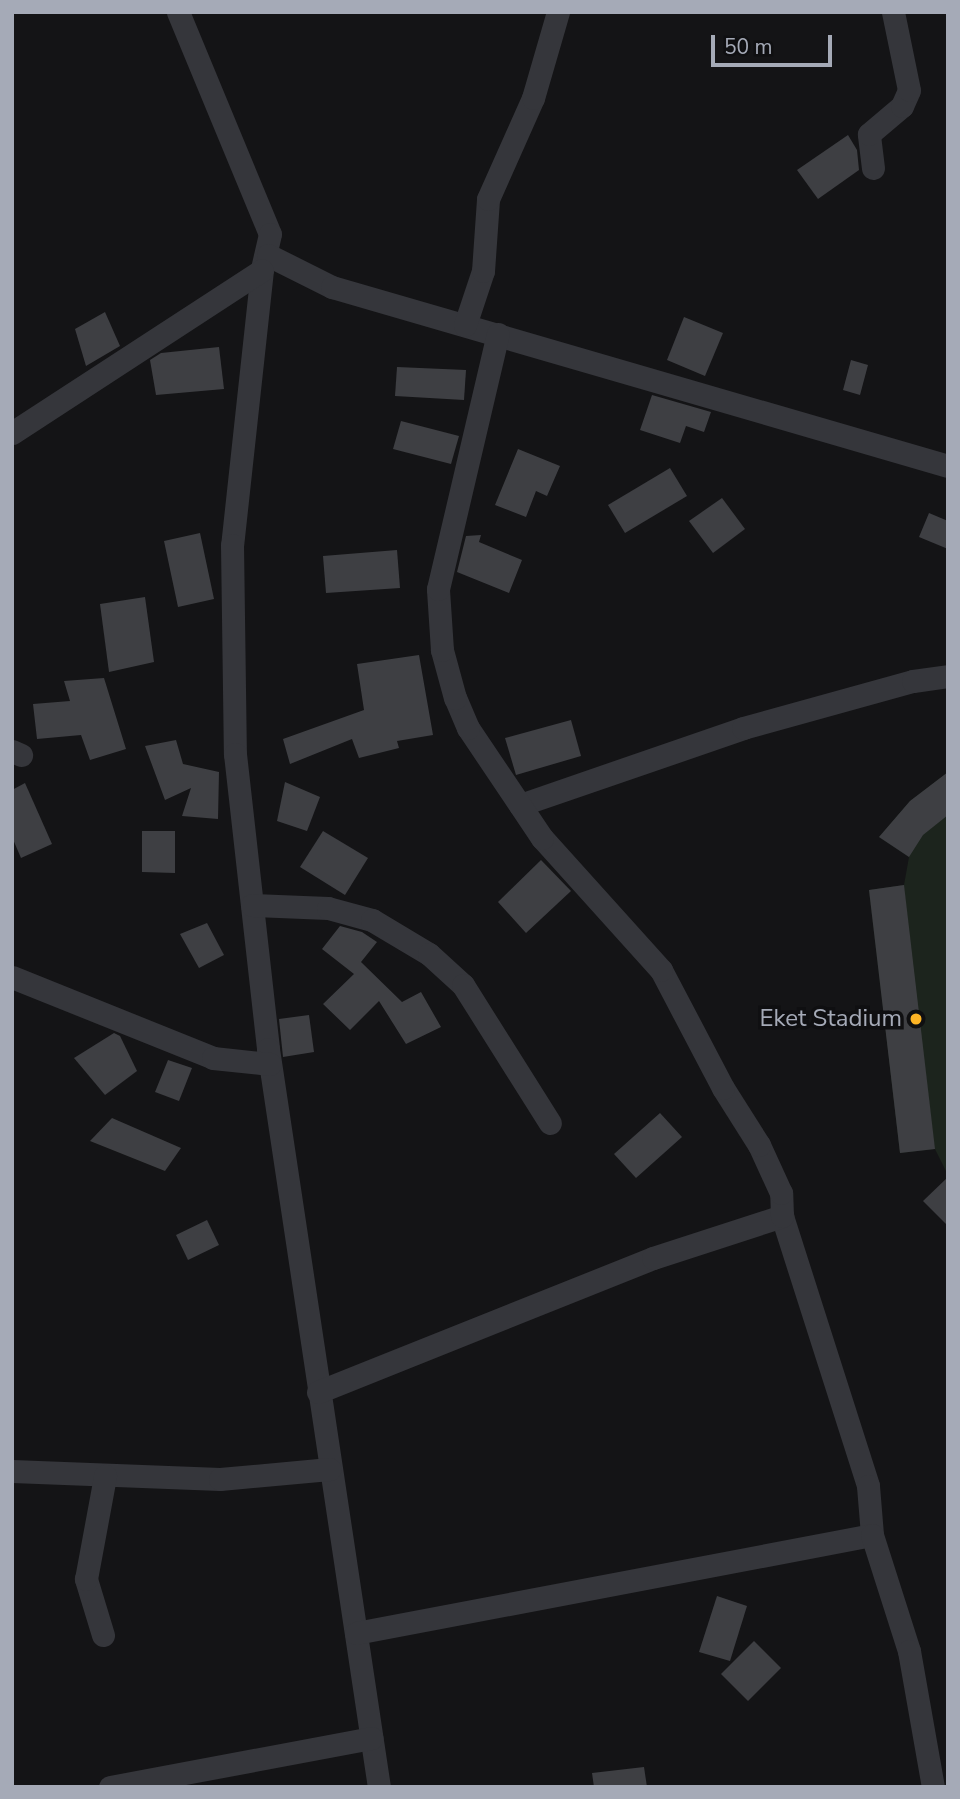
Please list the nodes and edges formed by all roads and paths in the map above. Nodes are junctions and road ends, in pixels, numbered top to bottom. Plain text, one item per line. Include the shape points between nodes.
1 (178, 12) edge
2 (558, 12) edge
3 (893, 12) edge
4 (873, 168) dead end
5 (265, 263) junction
6 (465, 325) junction
7 (498, 334) junction
8 (12, 433) edge
9 (948, 466) edge
10 (948, 676) edge
11 (520, 805) junction
12 (252, 905) junction
13 (12, 976) edge
14 (270, 1063) junction
15 (550, 1123) dead end
16 (782, 1216) junction
17 (318, 1392) junction
18 (330, 1469) junction
19 (12, 1471) edge
20 (105, 1476) junction
21 (872, 1535) junction
22 (356, 1633) junction
23 (103, 1635) dead end
24 (371, 1738) junction
25 (110, 1787) edge
26 (379, 1787) edge
27 (933, 1787) edge

1 - 5 street via 264,214 270,234
2 - 6 street via 531,105 488,199 483,271
3 - 4 street via 909,90 902,106 869,134
5 - 6 street via 332,288
5 - 8 street
5 - 12 street via 232,545 235,754
6 - 7 street
7 - 9 street
7 - 11 street via 438,589 442,650 455,698 468,728
10 - 11 street via 913,681 743,728
11 - 16 street via 542,838 661,970 723,1088 759,1145 781,1194
12 - 14 street
12 - 15 street via 328,908 372,920 429,954 463,985
13 - 14 street via 213,1058
14 - 17 street
16 - 17 street via 653,1258
16 - 21 street via 868,1486
17 - 18 street
18 - 20 street via 220,1479
18 - 22 street
19 - 20 street
20 - 23 street via 86,1579
21 - 22 street
21 - 27 street via 909,1651
22 - 24 street
24 - 25 street
24 - 26 street

